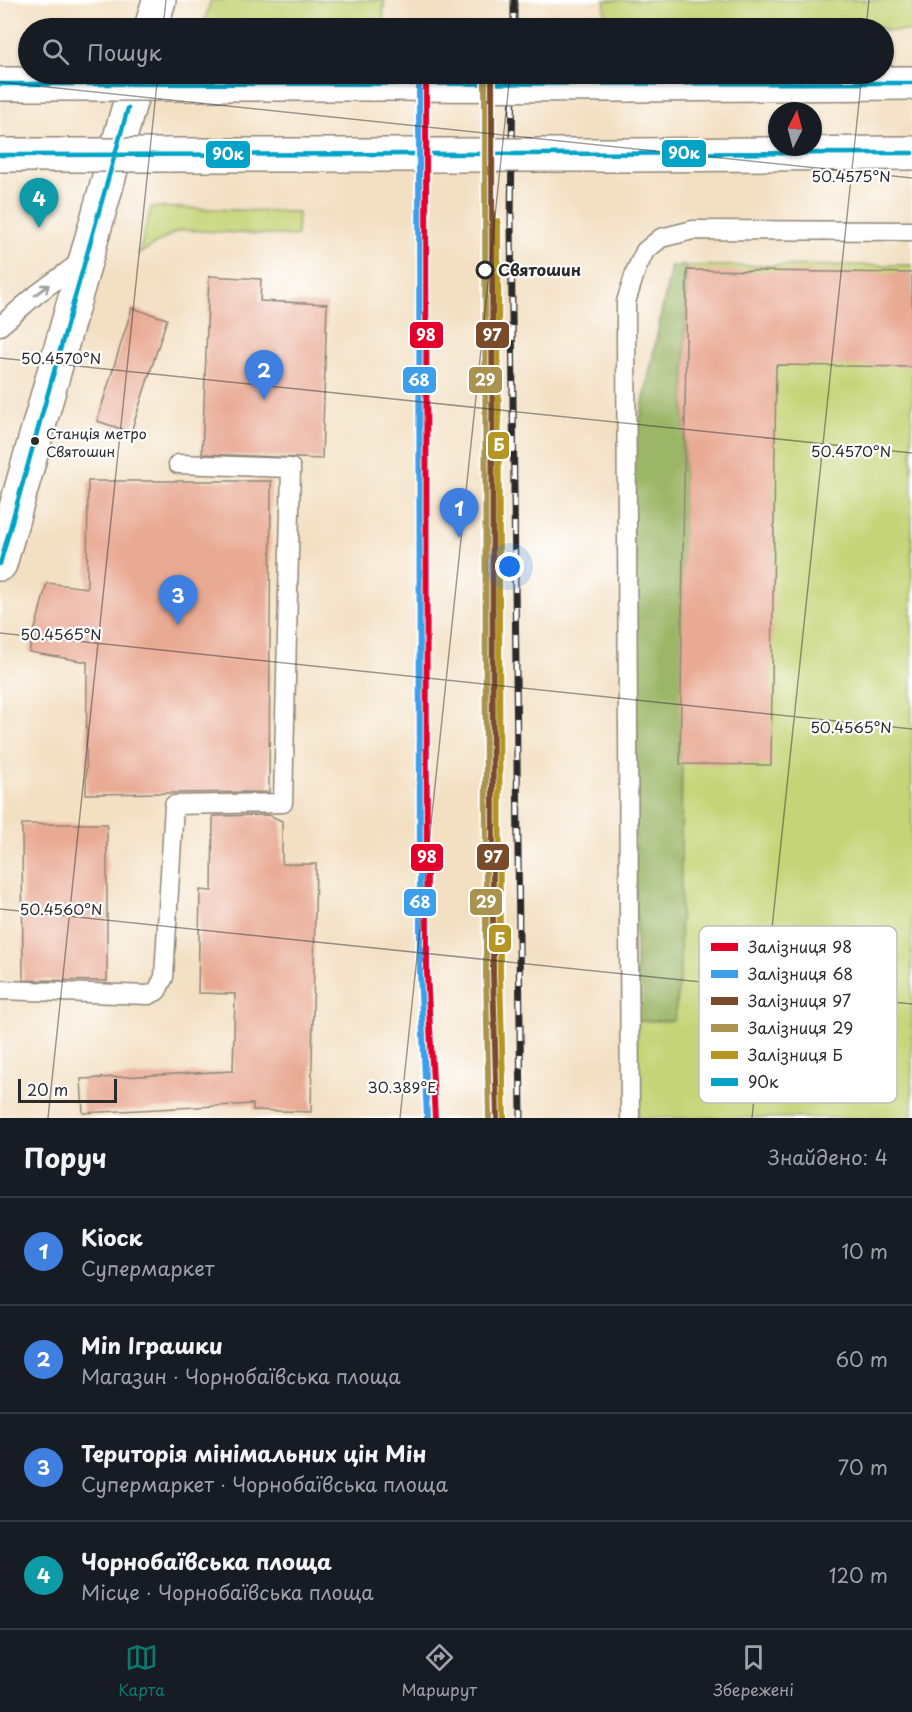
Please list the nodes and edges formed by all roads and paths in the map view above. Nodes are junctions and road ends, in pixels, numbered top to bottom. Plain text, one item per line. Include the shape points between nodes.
1 (159, 0) edge
2 (154, 18) edge
3 (894, 83) edge
4 (912, 83) edge
5 (0, 84) edge
6 (18, 84) edge
7 (18, 84) edge
8 (135, 84) edge
9 (188, 84) edge
10 (188, 84) edge
11 (374, 84) edge
12 (374, 84) edge
13 (769, 84) edge
14 (912, 153) edge
15 (0, 155) edge
16 (912, 231) edge
17 (86, 258) junction
18 (0, 326) edge
19 (178, 464) dead end
20 (0, 564) edge
21 (0, 990) edge
22 (630, 1118) edge

1 - 2 main road
3 - 4 main road, bridge
5 - 6 main road, bridge
7 - 9 main road, bridge
8 - 17 main road
10 - 11 main road, bridge
12 - 13 main road, bridge
14 - 15 main road, bridge
16 - 22 lane via 693,230 661,238 645,251 636,270 626,302
18 -> 17 lane
17 - 20 main road
19 - 21 lane via 291,468 283,803 174,805 165,977 157,991 148,995

